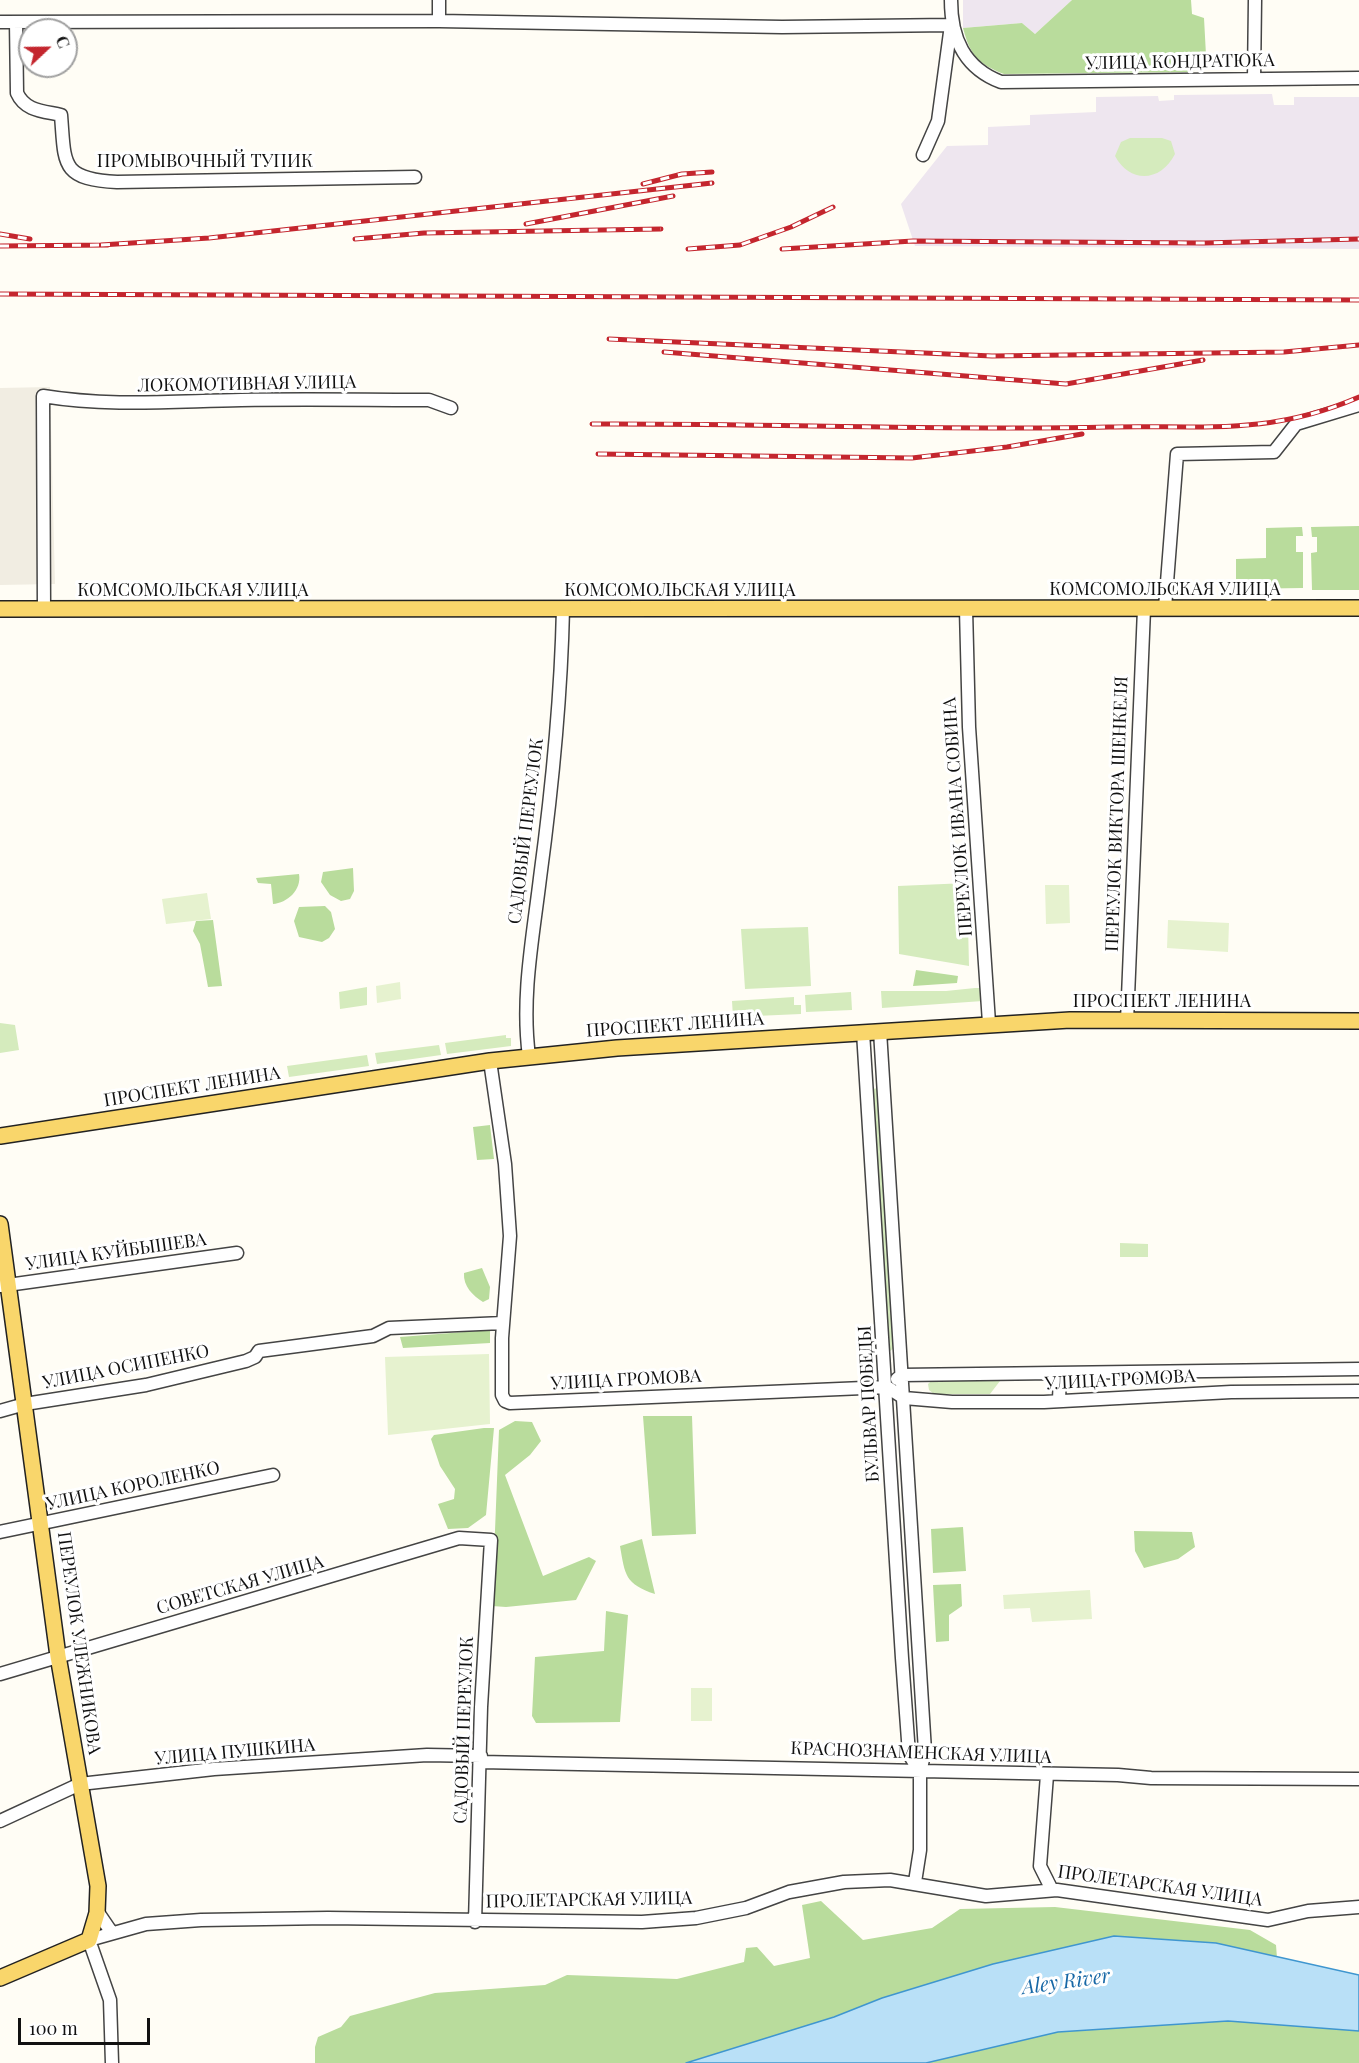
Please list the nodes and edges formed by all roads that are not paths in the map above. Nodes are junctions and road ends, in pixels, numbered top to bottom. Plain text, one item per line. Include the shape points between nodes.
1 (439, 0) edge
2 (951, 0) edge
3 (1255, 0) edge
4 (439, 21) junction
5 (0, 22) edge
6 (16, 22) junction
7 (951, 25) junction
8 (1359, 78) edge
9 (1254, 79) junction
10 (923, 155) dead end
11 (415, 177) dead end
12 (1359, 405) edge
13 (451, 408) dead end
14 (1165, 608) junction
15 (1359, 608) edge
16 (0, 609) edge
17 (44, 609) junction
18 (563, 609) junction
19 (966, 609) junction
20 (1144, 609) junction
21 (1127, 1021) junction
22 (1359, 1021) edge
23 (989, 1023) junction
24 (880, 1031) junction
25 (863, 1032) junction
26 (529, 1056) junction
27 (490, 1061) junction
28 (0, 1136) edge
29 (0, 1224) edge
30 (237, 1253) dead end
31 (5, 1285) edge
32 (503, 1323) junction
33 (1357, 1369) edge
34 (1231, 1371) junction
35 (1060, 1374) junction
36 (902, 1375) junction
37 (886, 1387) junction
38 (1357, 1391) edge
39 (1231, 1392) junction
40 (903, 1398) junction
41 (1059, 1400) junction
42 (25, 1404) junction
43 (0, 1412) edge
44 (273, 1475) dead end
45 (43, 1524) junction
46 (0, 1532) edge
47 (491, 1540) joint
48 (914, 1583) junction
49 (897, 1584) junction
50 (58, 1656) junction
51 (920, 1657) junction
52 (902, 1658) junction
53 (0, 1674) edge
54 (481, 1759) junction
55 (920, 1772) junction
56 (1047, 1775) junction
57 (1359, 1779) edge
58 (80, 1784) junction
59 (0, 1821) edge
60 (915, 1882) junction
61 (1052, 1890) junction
62 (1359, 1907) edge
63 (97, 1911) junction
64 (475, 1922) junction
65 (112, 1934) junction
66 (89, 1940) junction
67 (0, 1978) edge
68 (112, 2063) edge

1 - 4 street
2 - 7 street
3 - 9 street
4 - 6 street
4 - 7 street
5 - 6 street
6 - 11 street, ПРОМЫВОЧНЫЙ ТУПИК via 16,93 21,103 33,109 61,115 64,156 68,168 80,176 117,182
7 - 9 street, УЛИЦА КОНДРАТЮКА via 967,60 1001,82
7 - 10 street via 938,121
8 - 9 street, УЛИЦА КОНДРАТЮКА
12 - 14 street via 1296,424 1274,452 1177,454
13 - 17 street, ЛОКОМОТИВНАЯ УЛИЦА via 429,400 114,404 43,396
14 - 15 main road, КОМСОМОЛЬСКАЯ УЛИЦА
14 - 20 main road, КОМСОМОЛЬСКАЯ УЛИЦА
16 - 17 main road, КОМСОМОЛЬСКАЯ УЛИЦА
17 - 18 main road, КОМСОМОЛЬСКАЯ УЛИЦА
18 - 19 main road, КОМСОМОЛЬСКАЯ УЛИЦА
18 - 26 street, САДОВЫЙ ПЕРЕУЛОК via 555,740 531,941
19 - 20 main road, КОМСОМОЛЬСКАЯ УЛИЦА
19 - 23 street, ПЕРЕУЛОК ИВАНА СОБИНА via 969,726
20 - 21 street, ПЕРЕУЛОК ВИКТОРА ШЕНКЕЛЯ
21 - 22 main road, ПРОСПЕКТ ЛЕНИНА
21 - 23 main road, ПРОСПЕКТ ЛЕНИНА
23 - 24 main road, ПРОСПЕКТ ЛЕНИНА
24 - 25 main road, ПРОСПЕКТ ЛЕНИНА
24 - 36 street, БУЛЬВАР ПОБЕДЫ
25 - 26 main road, ПРОСПЕКТ ЛЕНИНА
25 - 37 street, БУЛЬВАР ПОБЕДЫ
26 - 27 main road, ПРОСПЕКТ ЛЕНИНА
27 - 28 main road, ПРОСПЕКТ ЛЕНИНА
27 - 32 street via 505,1164 510,1236
29 - 31 main road, ПЕРЕУЛОК УЛЕЖНИКОВА
30 - 31 street, УЛИЦА КУЙБЫШЕВА
31 - 42 main road, ПЕРЕУЛОК УЛЕЖНИКОВА
32 - 37 street, УЛИЦА ГРОМОВА via 502,1395 510,1403
32 - 42 street, УЛИЦА ОСИПЕНКО via 389,1328 373,1336 259,1351 246,1361 146,1385
33 - 34 street, УЛИЦА ГРОМОВА
33 - 38 street
34 - 35 street, УЛИЦА ГРОМОВА
34 - 39 street
35 - 36 street, УЛИЦА ГРОМОВА
35 - 41 street
36 - 37 street
36 - 40 street, БУЛЬВАР ПОБЕДЫ
37 - 40 street, УЛИЦА ГРОМОВА
37 - 49 street, БУЛЬВАР ПОБЕДЫ
38 - 39 street, УЛИЦА ГРОМОВА
39 - 41 street, УЛИЦА ГРОМОВА
40 - 41 street, УЛИЦА ГРОМОВА via 952,1402
40 - 48 street, БУЛЬВАР ПОБЕДЫ
42 - 43 street, УЛИЦА ОСИПЕНКО
42 - 45 main road, ПЕРЕУЛОК УЛЕЖНИКОВА
44 - 45 street, УЛИЦА КОРОЛЕНКО
45 - 46 street, УЛИЦА КОРОЛЕНКО
45 - 50 main road, ПЕРЕУЛОК УЛЕЖНИКОВА
47 - 50 street, СОВЕТСКАЯ УЛИЦА via 459,1538
47 - 54 street, САДОВЫЙ ПЕРЕУЛОК
48 - 49 street
48 - 51 street, БУЛЬВАР ПОБЕДЫ
49 - 52 street, БУЛЬВАР ПОБЕДЫ
50 - 53 street, СОВЕТСКАЯ УЛИЦА
50 - 58 main road, ПЕРЕУЛОК УЛЕЖНИКОВА
51 - 52 street
51 - 55 street, БУЛЬВАР ПОБЕДЫ via 925,1756
52 - 55 street, БУЛЬВАР ПОБЕДЫ via 909,1754
54 - 55 street, КРАСНОЗНАМЕНСКАЯ УЛИЦА
54 - 58 street, УЛИЦА ПУШКИНА via 427,1755
54 - 64 street, САДОВЫЙ ПЕРЕУЛОК
55 - 56 street, КРАСНОЗНАМЕНСКАЯ УЛИЦА
55 - 60 street, БУЛЬВАР ПОБЕДЫ via 920,1851
56 - 57 street, КРАСНОЗНАМЕНСКАЯ УЛИЦА
56 - 61 street via 1040,1866
58 - 59 street, УЛИЦА ПУШКИНА
58 - 63 main road, ПЕРЕУЛОК УЛЕЖНИКОВА via 98,1886
60 - 61 street, ПРОЛЕТАРСКАЯ УЛИЦА via 986,1896
60 - 64 street, ПРОЛЕТАРСКАЯ УЛИЦА via 844,1882 789,1892 746,1908 696,1918 642,1922
61 - 62 street, ПРОЛЕТАРСКАЯ УЛИЦА via 1268,1920 1308,1911
63 - 65 street
63 - 66 main road, ПЕРЕУЛОК УЛЕЖНИКОВА
64 - 65 street, ПРОЛЕТАРСКАЯ УЛИЦА via 201,1920 146,1924
65 - 66 street, ПРОЛЕТАРСКАЯ УЛИЦА
66 - 67 main road, ПРОЛЕТАРСКАЯ УЛИЦА
66 - 68 street via 110,2000

